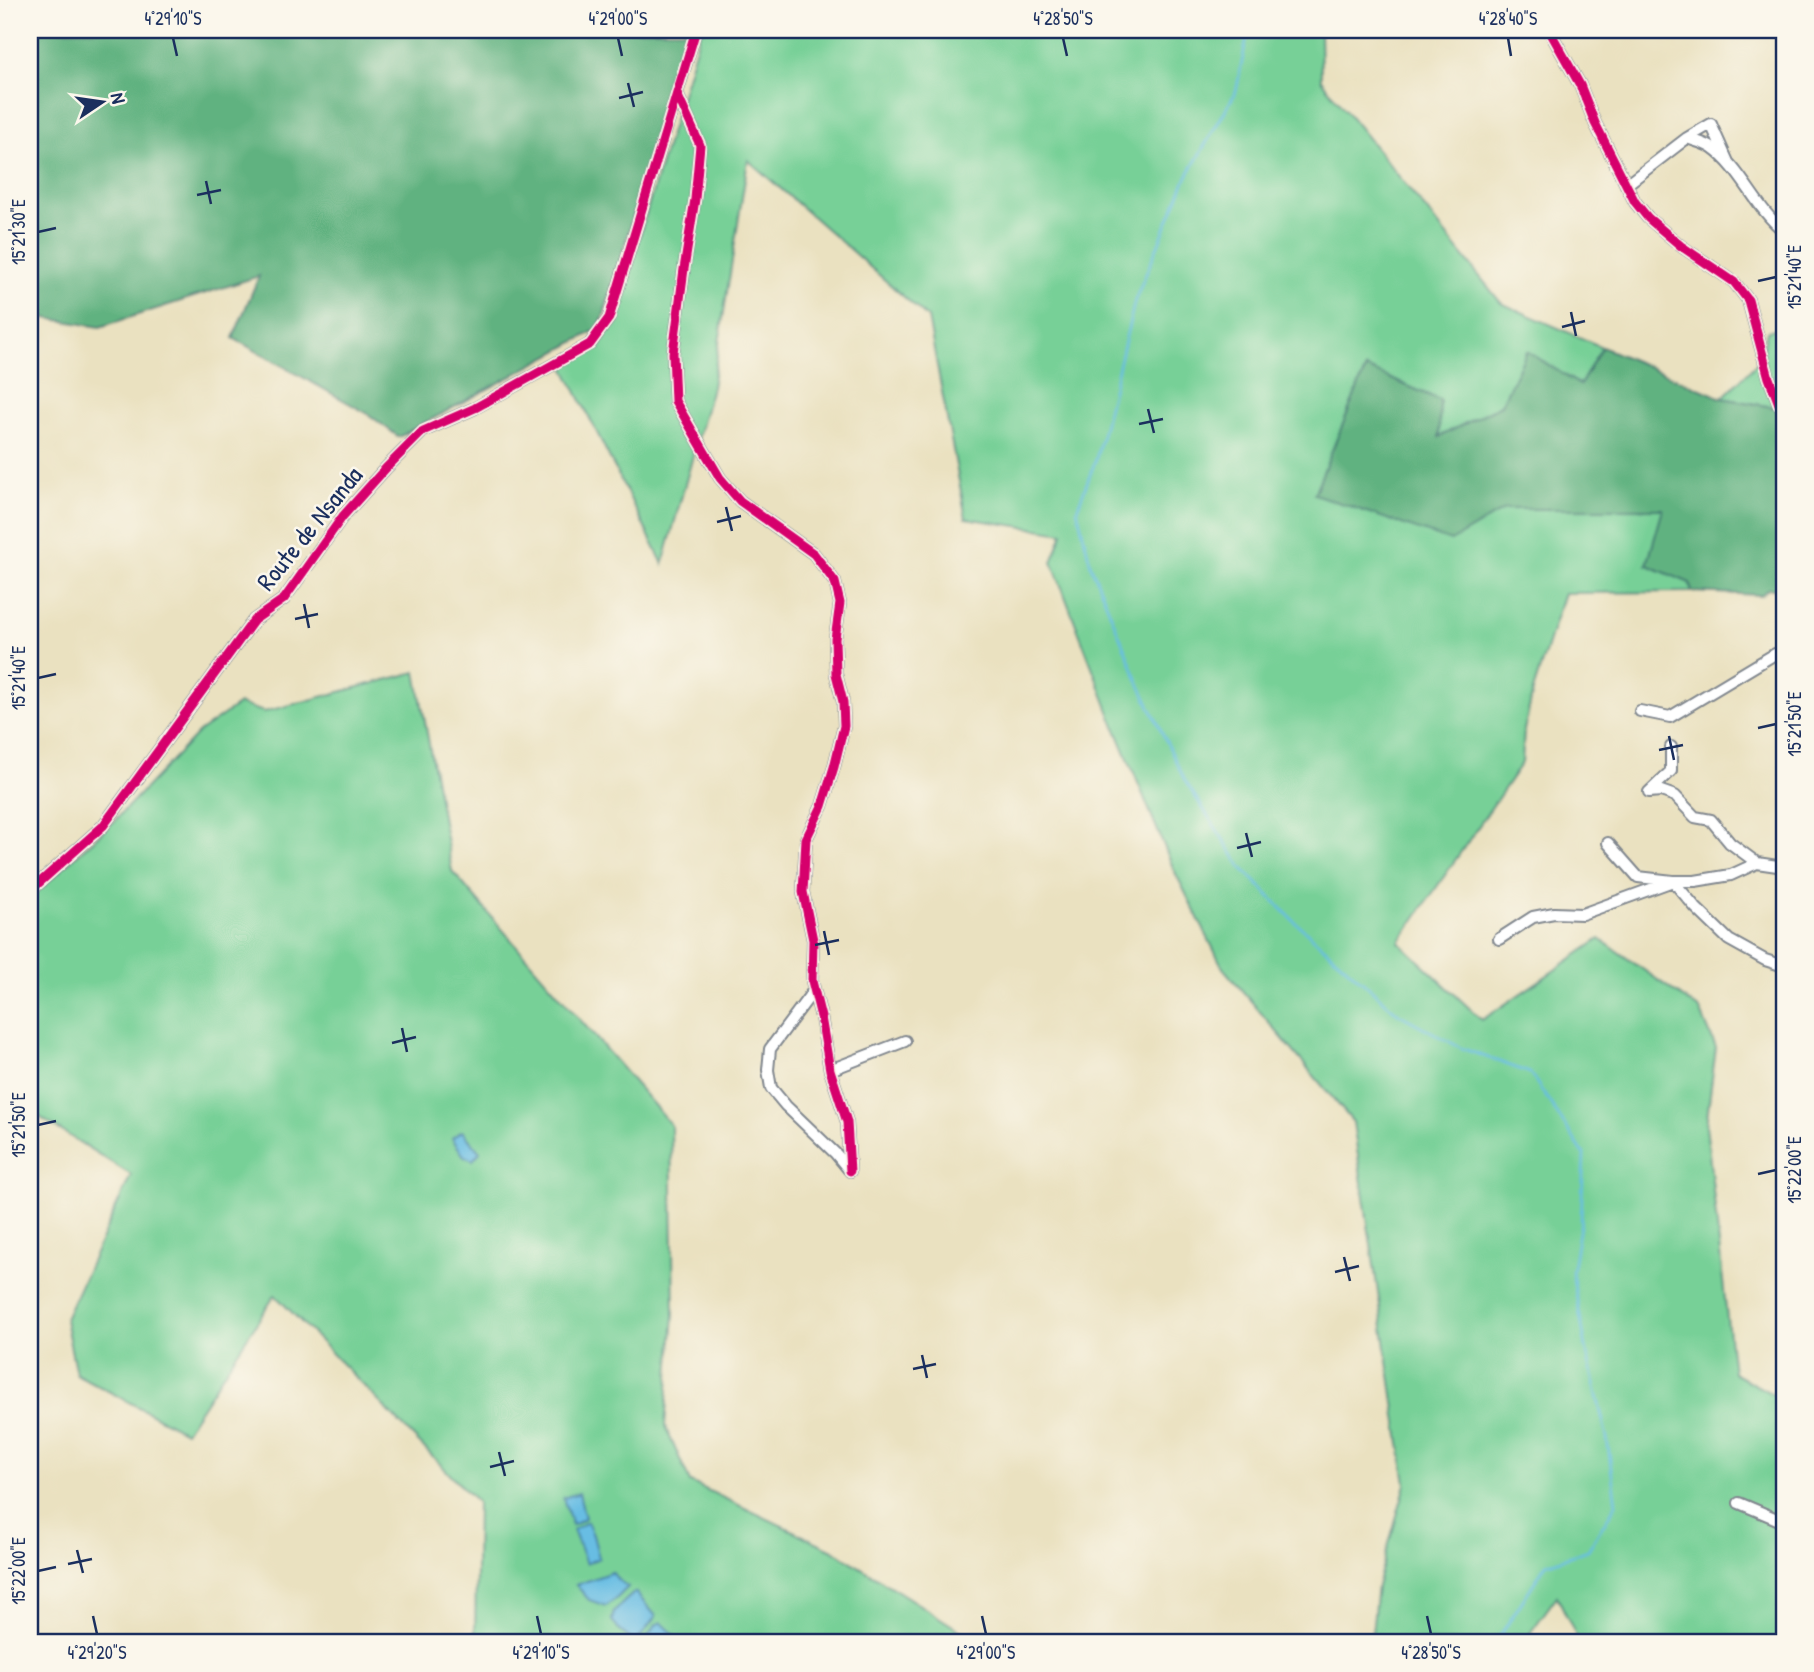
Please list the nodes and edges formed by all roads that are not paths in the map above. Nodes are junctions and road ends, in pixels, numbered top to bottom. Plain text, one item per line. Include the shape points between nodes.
1 (696, 30) edge
2 (1549, 30) edge
3 (677, 94) junction
4 (1687, 138) junction
5 (1728, 162) junction
6 (1626, 185) junction
7 (1784, 231) edge
8 (1784, 405) edge
9 (1784, 654) edge
10 (1640, 710) dead end
11 (1671, 747) dead end
12 (1608, 843) dead end
13 (1757, 863) junction
14 (1784, 867) edge
15 (1673, 881) junction
16 (30, 891) edge
17 (1499, 939) dead end
18 (1784, 966) edge
19 (814, 990) junction
20 (905, 1041) dead end
21 (830, 1070) junction
22 (1739, 1503) dead end
23 (1784, 1522) edge

1 - 3 street, Route de Nsanda
2 - 6 street
3 - 16 street, Route de Nsanda via 609,318 590,344 475,408 423,431 343,516 284,599 254,620 103,826
3 - 19 street via 701,145 673,353 675,401 720,478 740,501 814,554 835,582 840,603 836,674 844,726 822,806 806,839 803,892 813,940
4 - 5 street via 1711,147
4 - 5 street via 1711,124
4 - 6 street
5 - 7 street
6 - 8 street via 1648,218 1743,292 1769,378 1779,404
9 - 10 street via 1775,654 1670,717
11 - 13 street via 1671,771 1649,792 1675,796 1695,817 1711,820 1730,843
12 - 15 street via 1638,877
13 - 14 street
13 - 15 street via 1731,875
15 - 17 street via 1582,914 1533,917
15 - 18 street via 1729,940
19 - 21 street
19 - 21 street via 770,1049 771,1088 850,1171 847,1122
20 - 21 street
22 - 23 street

